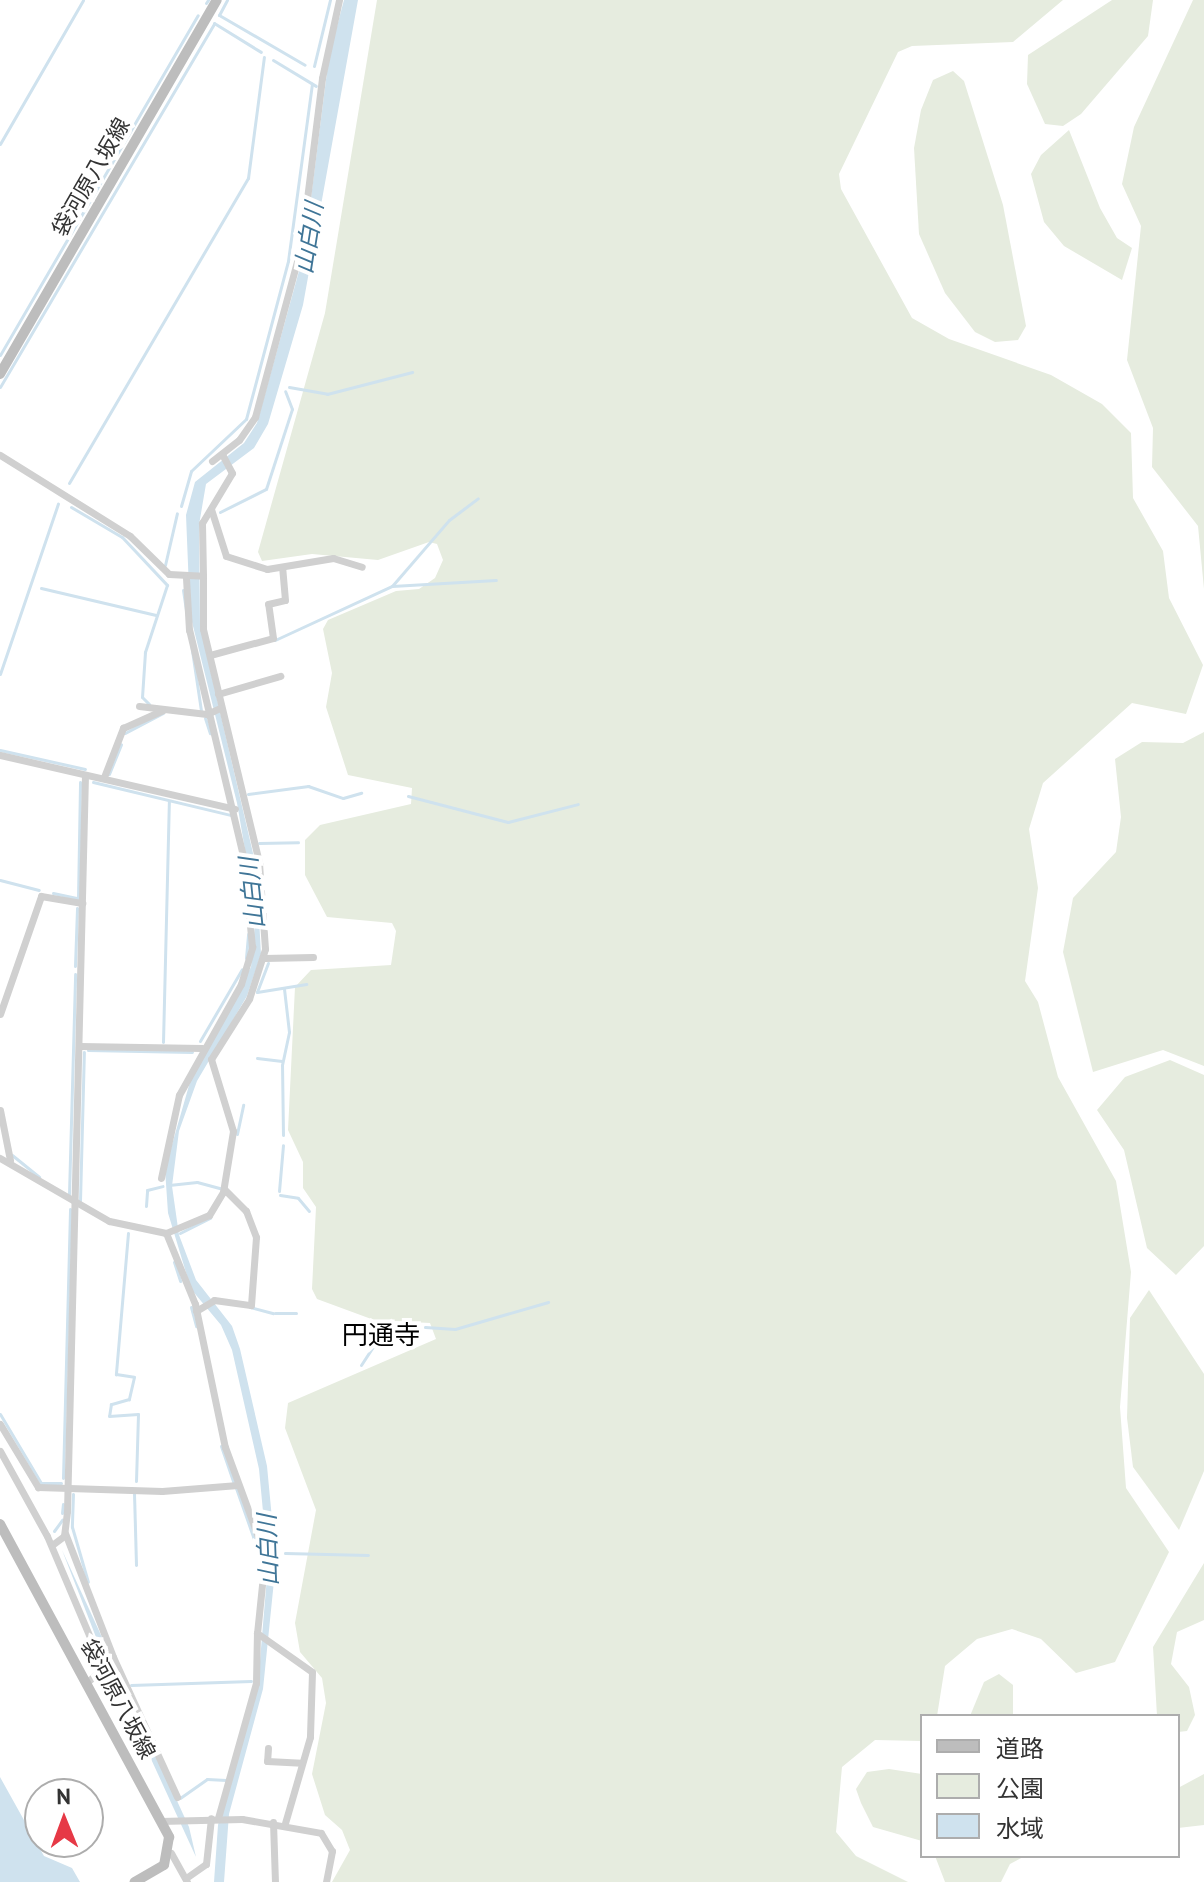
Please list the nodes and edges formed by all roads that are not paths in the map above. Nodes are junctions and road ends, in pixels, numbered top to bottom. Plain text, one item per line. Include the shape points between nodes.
1 (217, 0) edge
2 (339, 0) edge
3 (0, 374) edge
4 (222, 454) junction
5 (0, 455) edge
6 (212, 461) dead end
7 (211, 509) junction
8 (282, 567) junction
9 (362, 567) dead end
10 (203, 576) junction
11 (186, 578) junction
12 (210, 655) junction
13 (280, 676) dead end
14 (218, 694) junction
15 (139, 706) dead end
16 (220, 708) junction
17 (163, 710) junction
18 (207, 714) junction
19 (0, 755) edge
20 (85, 775) junction
21 (104, 777) junction
22 (235, 809) junction
23 (82, 903) junction
24 (313, 957) dead end
25 (264, 958) junction
26 (0, 1014) edge
27 (80, 1046) junction
28 (202, 1048) junction
29 (0, 1110) edge
30 (0, 1158) edge
31 (10, 1160) junction
32 (161, 1178) dead end
33 (224, 1189) junction
34 (75, 1206) junction
35 (167, 1232) junction
36 (196, 1311) junction
37 (0, 1424) edge
38 (0, 1451) edge
39 (238, 1485) junction
40 (68, 1488) junction
41 (0, 1524) edge
42 (65, 1533) junction
43 (52, 1545) junction
44 (258, 1634) junction
45 (87, 1682) junction
46 (268, 1748) dead end
47 (301, 1763) junction
48 (177, 1797) dead end
49 (216, 1818) junction
50 (160, 1821) junction
51 (273, 1822) junction
52 (285, 1823) junction
53 (170, 1855) junction
54 (195, 1873) junction
55 (187, 1880) edge
56 (135, 1882) edge
57 (199, 1882) edge
58 (275, 1882) edge
59 (326, 1882) edge

1 - 3 main road, 袋河原八坂線
2 - 4 street via 298,258 255,417
4 - 6 street
4 - 7 street via 232,473
5 - 11 street via 130,536 169,574
7 - 8 street via 218,516 222,552 267,569
7 - 10 street via 202,523
8 - 9 street via 333,558
8 - 12 street via 285,600 268,604 273,638
10 - 11 street
10 - 12 street
11 - 18 street
12 - 14 street
13 - 14 street
14 - 16 street
15 - 17 street
16 - 18 street
16 - 25 street via 259,863
17 - 18 street
17 - 21 street via 123,728
18 - 22 street
19 - 20 street
20 - 21 street
20 - 23 street
21 - 22 street
22 - 28 street via 252,947 241,984
23 - 26 street via 41,896
23 - 27 street
24 - 25 street
25 - 33 street via 249,999 211,1059 233,1131
27 - 28 street
27 - 34 street
28 - 32 street via 173,1112
29 - 31 street
30 - 31 street
31 - 34 street
33 - 35 street via 209,1215
33 - 36 street via 238,1199 256,1237 251,1305 214,1300
34 - 35 street
34 - 40 street
35 - 36 street
36 - 39 street
37 - 40 street via 38,1487
38 - 43 street
39 - 40 street
39 - 44 street via 266,1565
40 - 42 street
41 - 45 main road, 袋河原八坂線
42 - 43 street
42 - 48 street
43 - 45 street via 101,1666
44 - 47 street via 312,1672 310,1737
44 - 49 street via 256,1683
45 - 50 main road, 袋河原八坂線
46 - 47 street via 267,1761
47 - 52 street
49 - 50 street
49 - 51 street
49 - 54 street via 206,1864
50 - 53 main road, 袋河原八坂線
51 - 52 street
51 - 58 street
52 - 59 street via 326,1837 332,1851
53 - 55 street
53 - 56 main road via 159,1870
54 - 55 street
54 - 57 street

